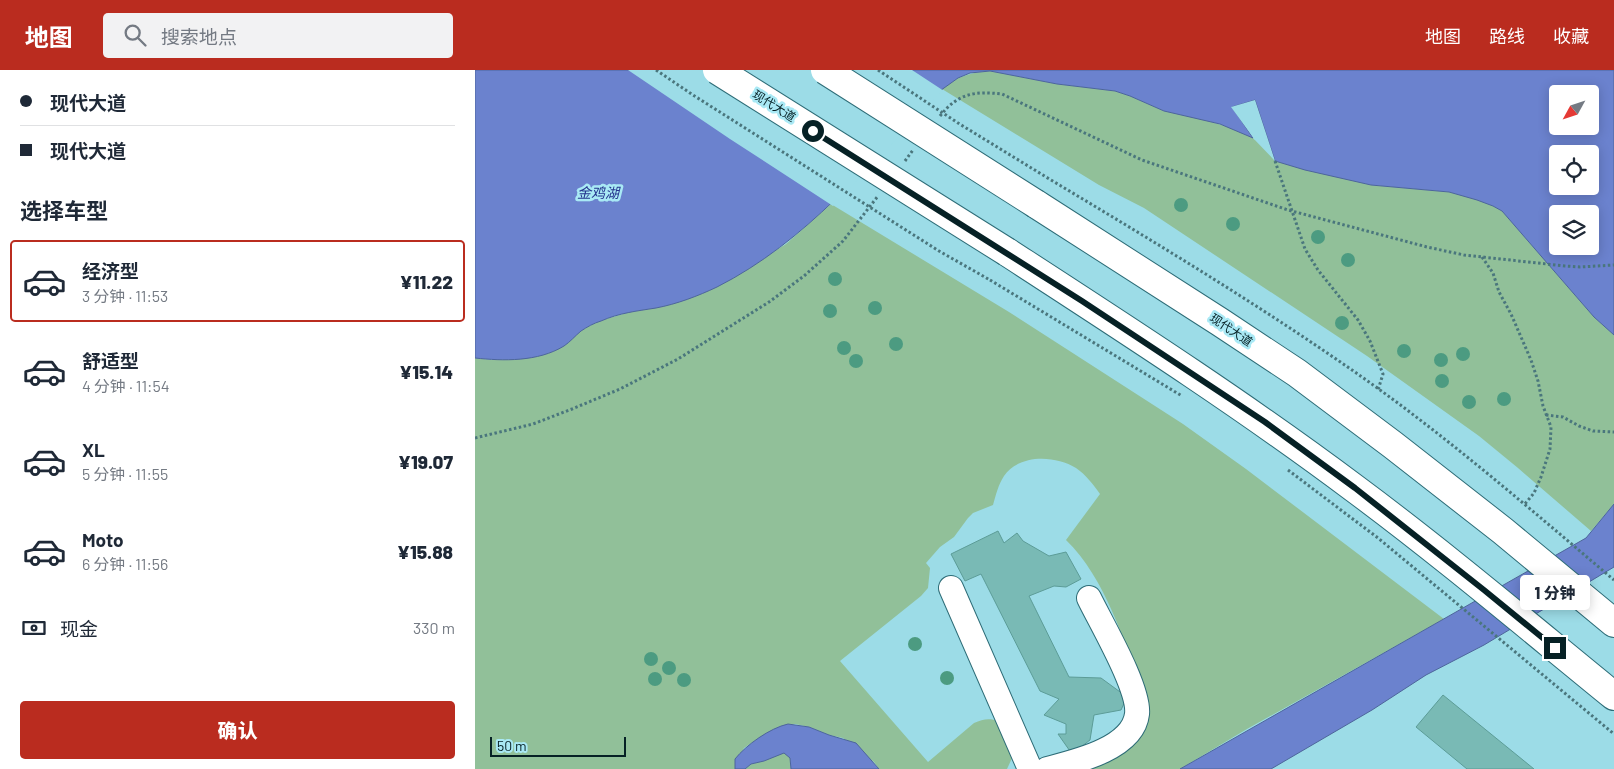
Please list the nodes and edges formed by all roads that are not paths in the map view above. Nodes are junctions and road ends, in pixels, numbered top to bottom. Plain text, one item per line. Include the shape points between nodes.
1 (717, 70) edge
2 (825, 70) edge
3 (951, 588) dead end
4 (1089, 598) dead end
5 (1614, 623) edge
6 (1614, 696) edge
7 (1030, 769) edge
8 (1047, 769) edge

1 - 6 main road, 现代大道, bridge via 1007,252 1265,422 1355,488
2 - 5 main road, 现代大道, bridge via 1297,373 1393,445
3 - 7 street
4 - 8 street via 1130,680 1137,700 1137,715 1133,727 1113,746

